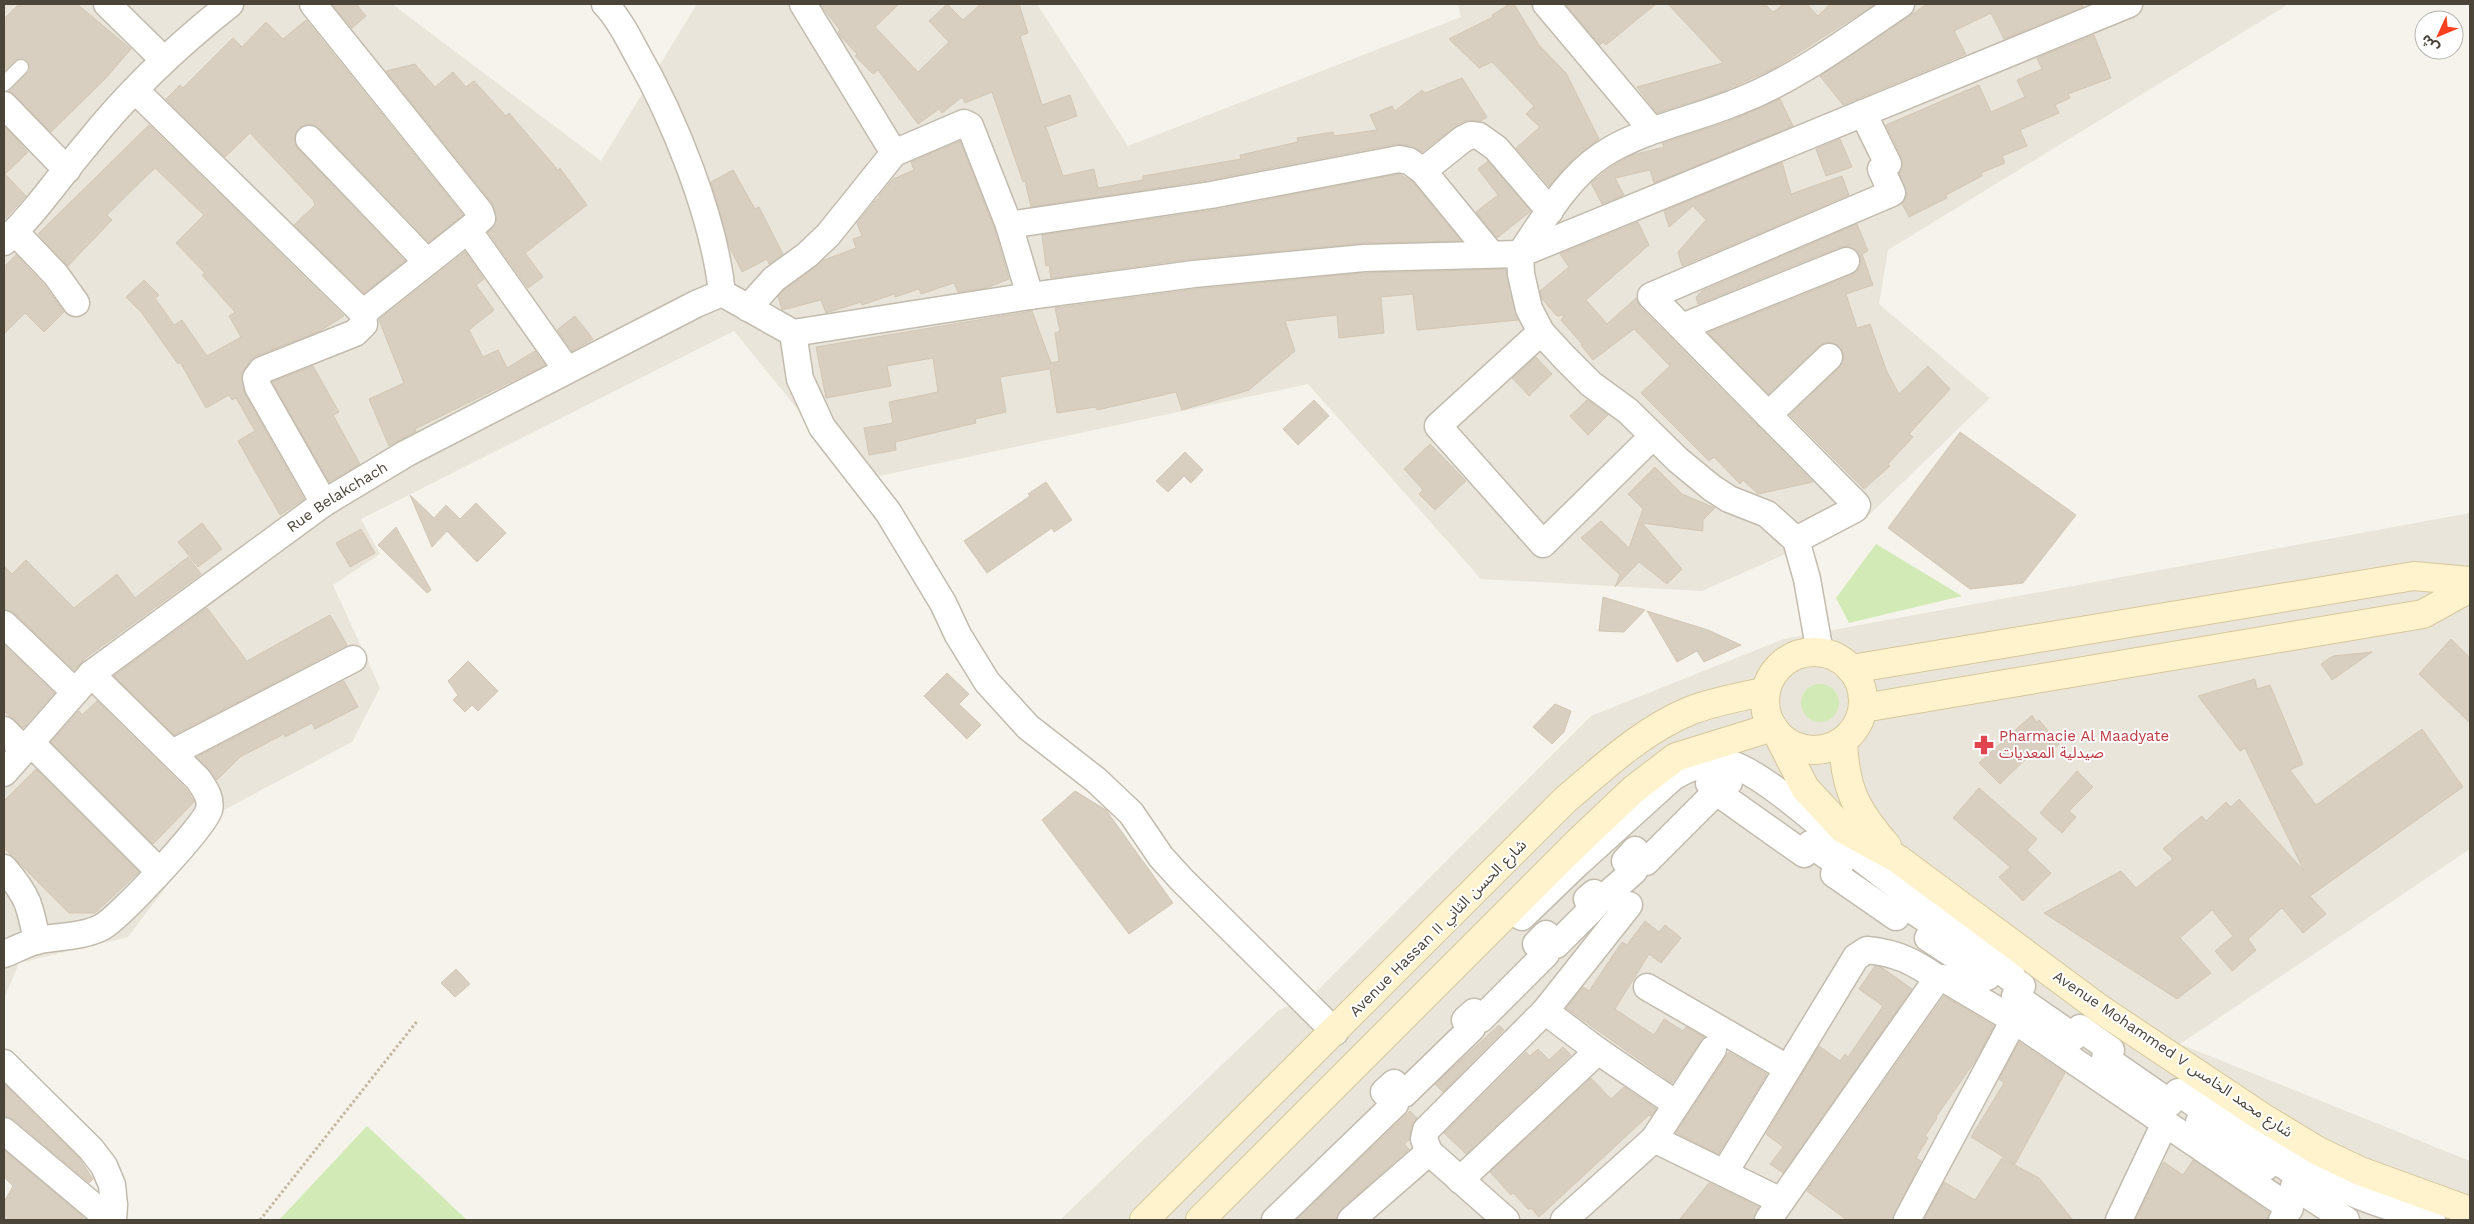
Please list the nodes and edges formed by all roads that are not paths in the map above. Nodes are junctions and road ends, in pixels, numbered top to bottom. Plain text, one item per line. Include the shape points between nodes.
1 (107, 4) edge
2 (230, 4) edge
3 (313, 4) edge
4 (605, 4) edge
5 (803, 4) edge
6 (1546, 4) edge
7 (1901, 4) edge
8 (2129, 4) edge
9 (164, 60) junction
10 (21, 67) dead end
11 (4, 84) edge
12 (135, 90) junction
13 (4, 105) edge
14 (1863, 113) junction
15 (1652, 130) junction
16 (309, 138) dead end
17 (894, 153) junction
18 (67, 170) junction
19 (1423, 170) junction
20 (1550, 211) junction
21 (1009, 225) junction
22 (468, 230) junction
23 (9, 237) edge
24 (1491, 254) junction
25 (1520, 254) junction
26 (1846, 261) dead end
27 (427, 262) junction
28 (722, 293) junction
29 (1030, 296) junction
30 (76, 303) dead end
31 (748, 308) junction
32 (364, 312) junction
33 (1682, 327) junction
34 (1541, 332) junction
35 (793, 333) junction
36 (1829, 357) dead end
37 (567, 370) junction
38 (1768, 415) junction
39 (1653, 436) junction
40 (324, 503) junction
41 (1796, 540) junction
42 (2470, 582) edge
43 (2470, 588) edge
44 (4, 624) edge
45 (1820, 653) junction
46 (353, 659) dead end
47 (1851, 669) junction
48 (83, 683) junction
49 (1766, 691) junction
50 (1863, 708) junction
51 (4, 730) edge
52 (1776, 731) junction
53 (1843, 741) junction
54 (28, 746) junction
55 (172, 753) junction
56 (4, 774) edge
57 (1898, 859) junction
58 (4, 868) edge
59 (159, 871) junction
60 (1629, 905) dead end
61 (37, 941) junction
62 (4, 954) edge
63 (1939, 979) junction
64 (1647, 987) dead end
65 (1544, 1011) junction
66 (2014, 1020) junction
67 (1335, 1032) junction
68 (1713, 1049) dead end
69 (1598, 1051) junction
70 (4, 1063) edge
71 (1787, 1068) junction
72 (1676, 1104) junction
73 (2165, 1123) junction
74 (4, 1131) edge
75 (1654, 1139) junction
76 (1428, 1152) junction
77 (1725, 1172) junction
78 (1460, 1180) junction
79 (1775, 1211) edge
80 (2470, 1211) edge
81 (2293, 1216) edge
82 (112, 1220) edge
83 (1144, 1220) edge
84 (1200, 1220) edge
85 (1212, 1220) edge
86 (1275, 1220) edge
87 (1351, 1220) edge
88 (1506, 1220) edge
89 (1564, 1220) edge
90 (1907, 1220) edge
91 (2120, 1220) edge
92 (2346, 1220) edge
93 (2361, 1220) edge
94 (2371, 1220) edge
95 (2432, 1220) edge

1 - 9 street
2 - 9 street
3 - 22 street via 480,212 482,218
4 - 28 street via 615,15 659,91 711,232
5 - 17 street
6 - 15 street
7 - 15 street via 1778,84 1738,102
8 - 14 street
9 - 12 street
10 - 11 lane
12 - 18 street
12 - 32 street
13 - 18 street
14 - 25 street
14 - 33 street via 1888,164 1881,169 1892,193 1651,296
15 - 20 street via 1601,155
16 - 27 street
17 - 21 street via 968,124
17 - 31 street via 828,235 774,279
18 - 23 street
19 - 20 street via 1463,139 1480,136 1496,148
19 - 21 street via 1410,161 1386,159 1212,194
19 - 24 street
20 - 25 street
21 - 29 street
22 - 27 street
22 - 37 street
23 - 30 street via 56,275
24 - 25 street
24 - 29 street via 1364,258 1194,274
25 - 34 street via 1529,309
26 - 33 street
27 - 32 street
28 - 31 street
28 - 37 street, Rue Belakchach
29 - 35 street
31 - 35 street
32 - 40 street via 364,324 356,333 262,370 256,378 258,387
33 - 38 street
34 - 39 street via 1591,384 1628,411
34 - 39 street via 1438,426 1543,544
35 - 67 street via 800,379 822,427 888,512 987,682 1028,727 1119,802 1182,880
36 - 38 street
37 - 40 street, Rue Belakchach via 407,452
38 - 41 street via 1857,505
39 - 41 street via 1712,488 1729,499 1767,514
40 - 48 street, Rue Belakchach
41 - 45 street
42 - 47 main road via 2414,576
43 - 50 main road via 2423,614
44 - 48 street
45 - 47 main road via 1837,658
45 - 49 main road via 1796,656 1786,661 1777,669
46 - 55 street
47 - 50 main road via 1861,687
48 - 54 street, Rue Belakchach
48 - 55 street
49 - 52 main road via 1766,710
49 - 67 main road, Avenue Hassan II شارع الحسن الثاني via 1692,710 1615,757 1566,800
50 - 53 main road via 1853,732
51 - 54 street
52 - 53 main road via 1790,744 1803,749 1830,748
52 - 57 main road, Avenue Mohammed V شارع محمد الخامس via 1805,788 1843,829
52 - 84 main road via 1676,757 1634,789
53 - 57 main road, Avenue Mohammed V شارع محمد الخامس via 1844,766 1863,817
54 - 56 street, Rue Belakchach
54 - 59 street
55 - 59 street via 206,790 209,809 205,820
57 - 80 main road, Avenue Mohammed V شارع محمد الخامس via 2100,1009 2262,1117 2360,1172
58 - 61 street via 29,901
59 - 61 street via 104,926 91,932
60 - 65 street
61 - 62 street
63 - 66 street via 1947,979
63 - 71 street via 1908,959 1867,950 1856,957
63 - 79 street
64 - 71 street
65 - 69 street
65 - 76 street via 1426,1130 1424,1139
66 - 73 street
66 - 90 street
67 - 83 main road, Avenue Hassan II شارع الحسن الثاني
68 - 72 street
69 - 72 street
69 - 78 street
70 - 82 street via 104,1166 112,1185
71 - 77 street
72 - 75 street
73 - 81 street
73 - 91 street
74 - 82 street
75 - 77 street
75 - 89 street
76 - 78 street
76 - 87 street
77 - 79 street
78 - 88 street
85 - 95 street via 1578,862 1673,777 1691,768 1717,763 1741,768 1758,777 1907,895 2059,1008 2304,1169 2392,1209
86 - 92 street via 1394,1104 1384,1092 1394,1083 1404,1094 1472,1028 1466,1020 1474,1012 1481,1019 1546,954 1536,944 1546,934 1556,945 1595,906 1587,898 1594,893 1601,900 1634,871 1624,861 1635,850 1646,862 1717,791 1709,783 1720,773 1729,782 1718,792 1804,854 1810,844 1840,865 1834,874 1896,917 1903,904 1936,926 1928,938 1987,977 1994,967 2022,986 2015,996 2074,1036 2080,1028 2111,1050 2105,1058 2170,1103 2178,1092 2205,1111 2198,1122 2266,1167 2272,1158 2300,1176 2294,1186
93 - 94 street via 2364,1216

